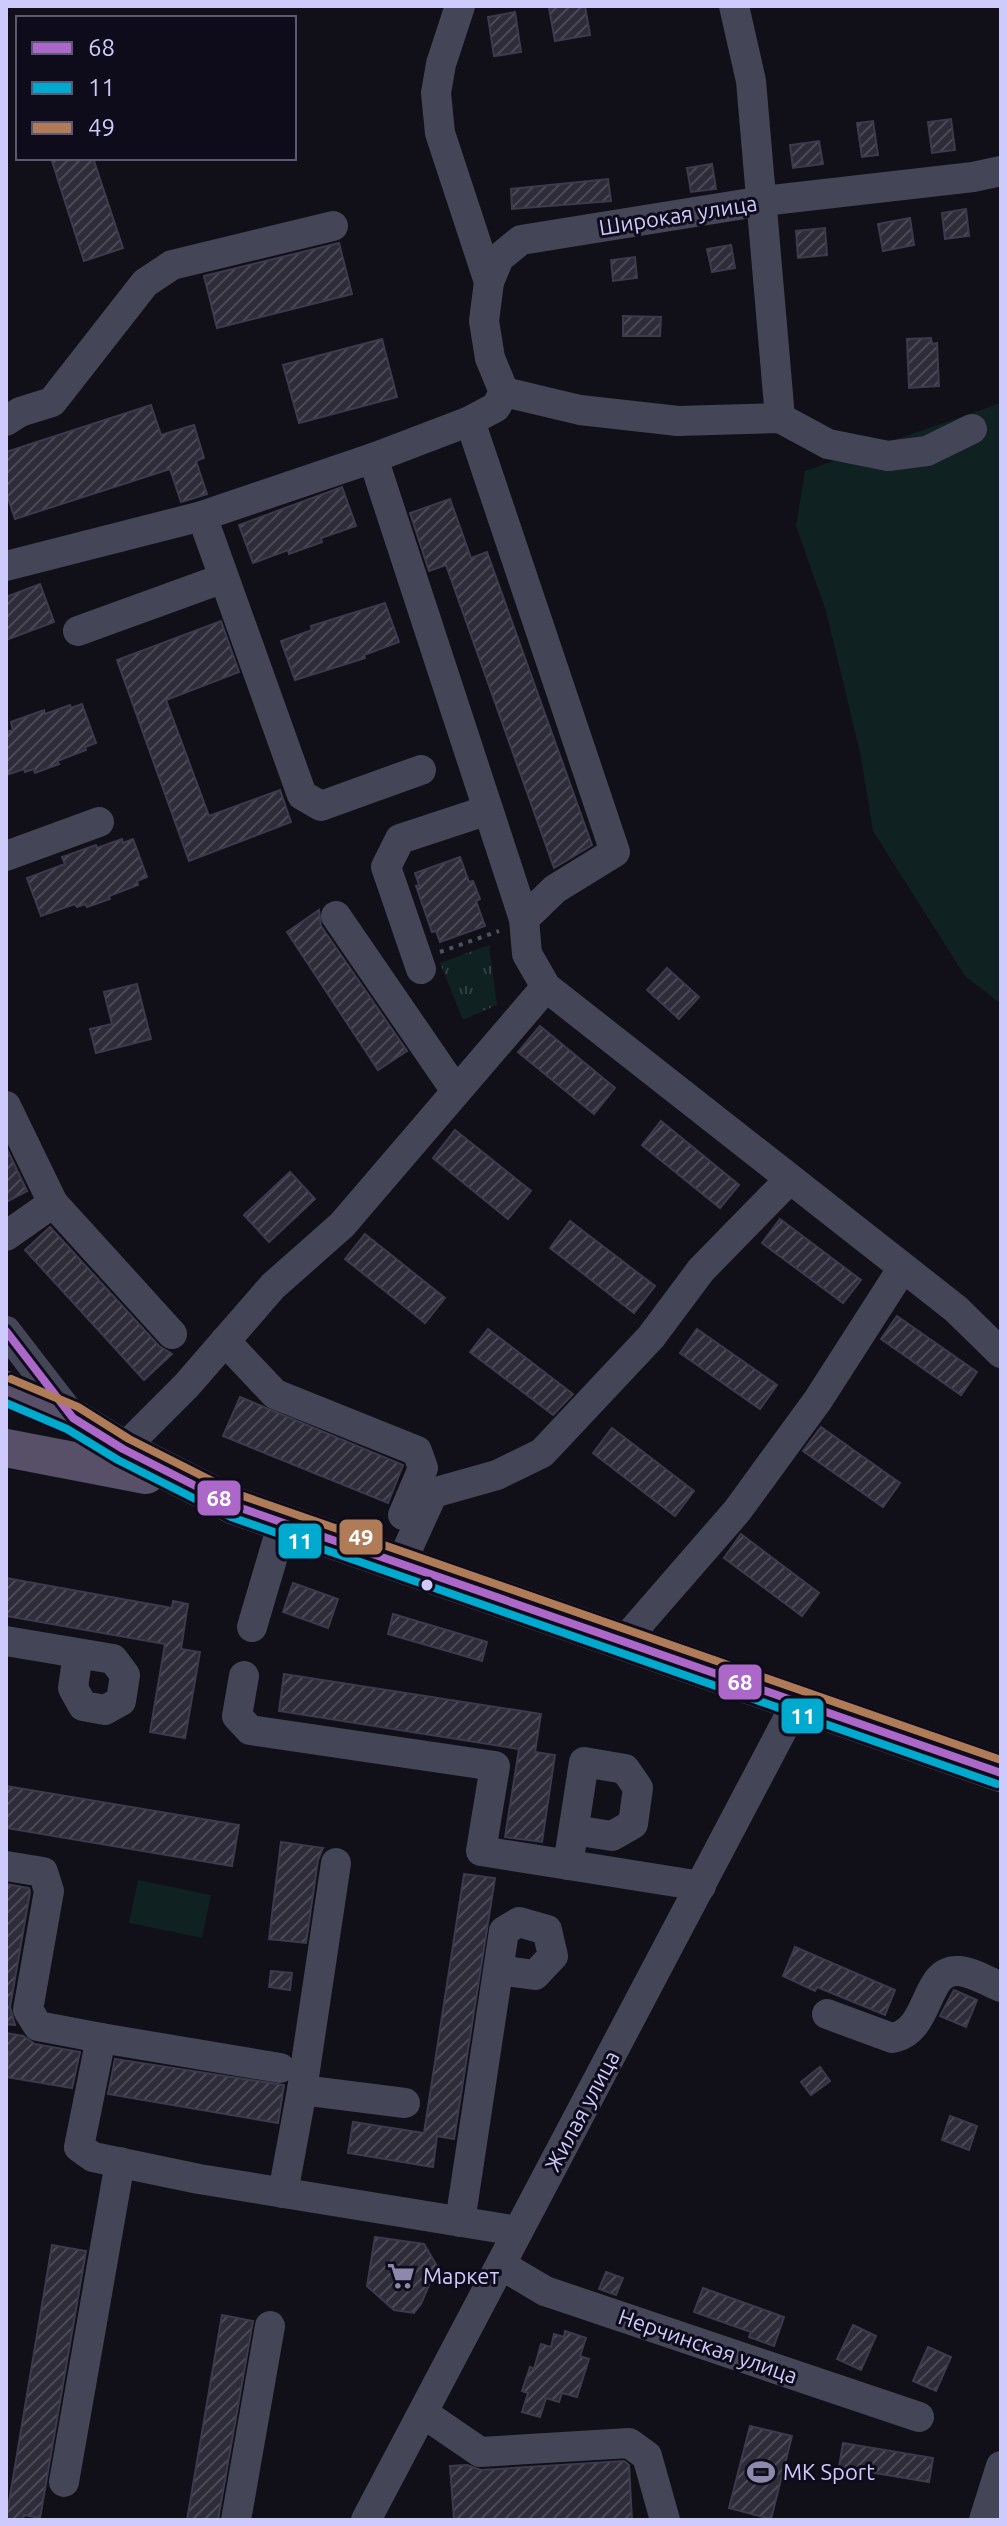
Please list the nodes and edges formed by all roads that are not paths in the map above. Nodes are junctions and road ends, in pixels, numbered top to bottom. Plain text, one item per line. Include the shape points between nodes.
1 (460, 6) edge
2 (734, 6) edge
3 (1001, 171) edge
4 (763, 201) junction
5 (333, 226) dead end
6 (489, 282) junction
7 (504, 392) junction
8 (780, 418) junction
9 (6, 421) edge
10 (470, 421) junction
11 (972, 429) dead end
12 (373, 458) junction
13 (202, 516) junction
14 (6, 566) edge
15 (224, 578) junction
16 (78, 631) dead end
17 (421, 770) dead end
18 (488, 810) junction
19 (99, 822) dead end
20 (6, 856) edge
21 (336, 916) dead end
22 (524, 921) junction
23 (420, 964) road end
24 (546, 987) junction
25 (456, 1091) junction
26 (6, 1106) edge
27 (789, 1180) junction
28 (53, 1203) junction
29 (6, 1236) edge
30 (902, 1269) junction
31 (172, 1334) dead end
32 (8, 1341) edge
33 (225, 1341) junction
34 (1001, 1353) edge
35 (6, 1390) edge
36 (73, 1418) junction
37 (6, 1448) edge
38 (123, 1449) junction
39 (199, 1490) junction
40 (283, 1522) junction
41 (393, 1560) junction
42 (252, 1627) dead end
43 (6, 1641) edge
44 (624, 1641) junction
45 (78, 1653) dead end
46 (244, 1676) dead end
47 (797, 1702) junction
48 (1001, 1773) edge
49 (574, 1830) dead end
50 (336, 1863) dead end
51 (568, 1865) junction
52 (6, 1866) edge
53 (701, 1886) junction
54 (498, 1970) dead end
55 (1001, 1987) edge
56 (827, 2014) dead end
57 (101, 2038) junction
58 (280, 2068) dead end
59 (302, 2090) junction
60 (405, 2103) dead end
61 (120, 2162) junction
62 (283, 2193) junction
63 (460, 2222) junction
64 (518, 2231) junction
65 (501, 2265) junction
66 (270, 2326) dead end
67 (423, 2413) junction
68 (919, 2417) dead end
69 (1001, 2466) edge
70 (64, 2482) dead end
71 (236, 2520) edge
72 (366, 2520) edge
73 (665, 2520) edge
74 (984, 2520) edge

1 - 6 street via 436,93 440,133
2 - 4 street via 751,81
3 - 4 street, Широкая улица
4 - 6 street, Широкая улица via 521,240 499,258
4 - 8 street
5 - 9 street via 172,265 145,283 52,402
6 - 7 street, Широкая улица via 484,321 490,358
7 - 8 street via 580,410 678,421
7 - 10 street via 496,407
8 - 11 street via 828,444 888,456 927,451
10 - 12 street
10 - 22 street via 615,852 555,889
12 - 13 street
12 - 18 street
13 - 14 street
13 - 15 street
15 - 16 street
15 - 17 street via 302,795 321,806
18 - 22 street
18 - 23 street via 400,839 386,867
19 - 20 street
21 - 25 street
22 - 24 street via 527,954
24 - 25 street
24 - 27 street
25 - 33 street via 342,1225 273,1286
26 - 28 street
27 - 30 street
27 - 41 street via 701,1270 651,1337 542,1453 497,1475 433,1493
28 - 29 street
28 - 31 street
30 - 34 street via 956,1309
30 - 44 street via 818,1400 737,1511
32 - 36 street
33 - 38 street
33 - 41 street via 275,1394 417,1451 423,1468
35 - 36 main road
36 - 38 main road
37 - 39 main road
38 - 39 main road
39 - 40 main road
40 - 41 main road
40 - 42 street
41 - 44 main road
43 - 45 street
44 - 47 main road
46 - 51 street via 237,1716 250,1730 495,1766 481,1851
47 - 48 main road
47 - 53 street, Жилая улица
49 - 51 street
50 - 59 street
51 - 53 street
52 - 57 street via 43,1872 49,1891 28,2010 38,2026
53 - 64 street, Жилая улица
54 - 63 street
55 - 56 street via 963,1972 947,1972 937,1981 913,2030 892,2038
57 - 58 street
57 - 61 street via 79,2147 93,2157
59 - 60 street
59 - 62 street
61 - 62 street
61 - 70 street
62 - 63 street
63 - 64 street
64 - 65 street, Жилая улица
65 - 67 street, Жилая улица
65 - 68 street, Нерчинская улица via 545,2291
66 - 71 street
67 - 72 street, Жилая улица
67 - 73 street via 480,2452 629,2443 647,2456
69 - 74 street

